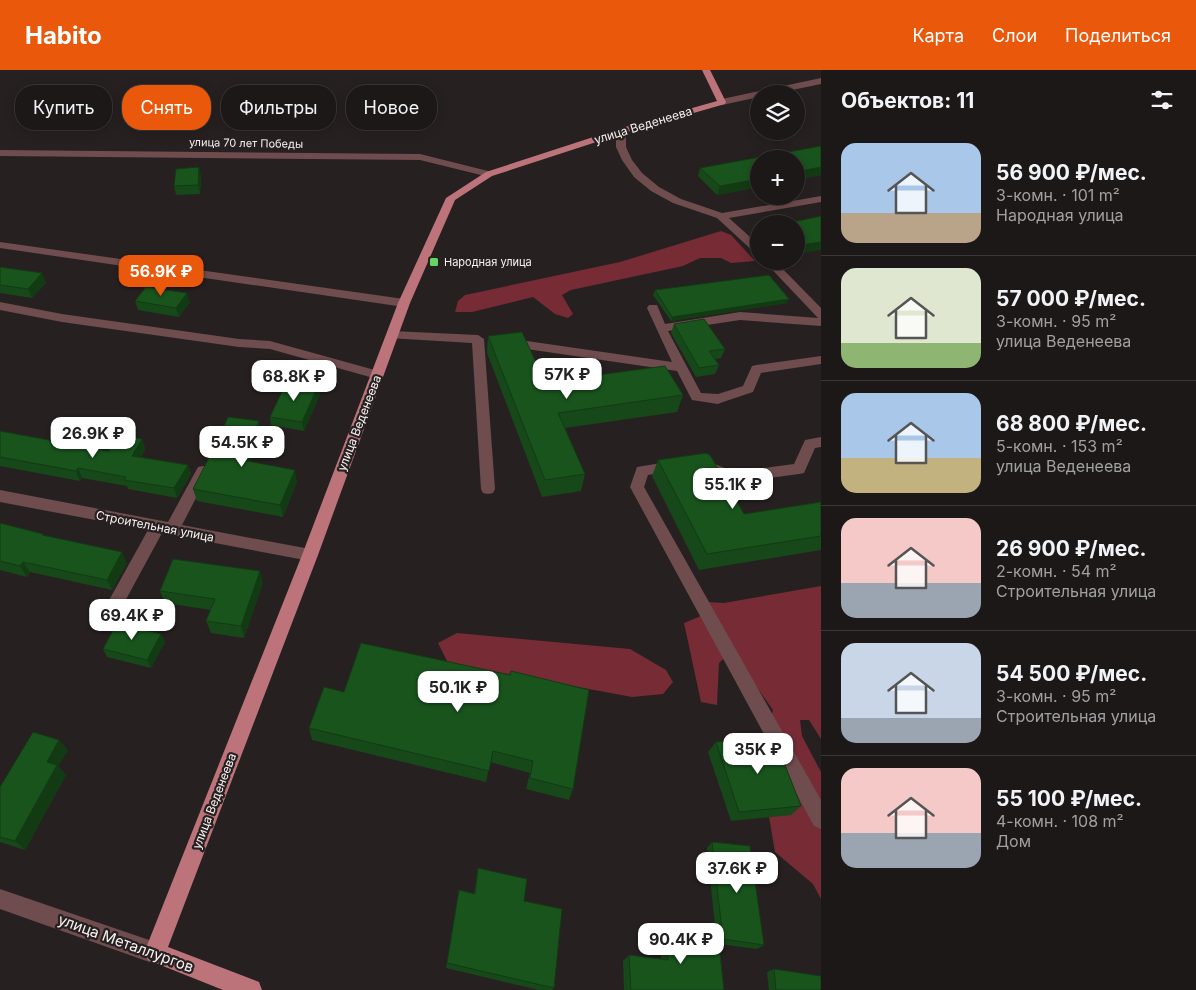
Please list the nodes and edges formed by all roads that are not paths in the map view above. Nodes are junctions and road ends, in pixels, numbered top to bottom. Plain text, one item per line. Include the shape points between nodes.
1 (706, 70) edge
2 (821, 81) edge
3 (802, 85) edge
4 (750, 96) edge
5 (722, 102) junction
6 (621, 131) junction
7 (0, 153) edge
8 (490, 174) junction
9 (821, 199) edge
10 (721, 216) junction
11 (750, 243) edge
12 (0, 245) edge
13 (778, 270) edge
14 (404, 303) junction
15 (0, 306) edge
16 (653, 308) dead end
17 (821, 316) edge
18 (821, 322) edge
19 (661, 328) junction
20 (392, 335) junction
21 (478, 339) junction
22 (821, 360) edge
23 (681, 367) junction
24 (377, 375) junction
25 (821, 442) edge
26 (209, 460) edge
27 (488, 489) dead end
28 (0, 496) edge
29 (165, 528) junction
30 (310, 555) junction
31 (111, 611) dead end
32 (820, 817) edge
33 (0, 899) edge
34 (156, 953) junction
35 (251, 990) edge

1 - 5 main road
2 - 3 street
4 - 5 street
5 - 6 main road, улица Веденеева
6 - 8 main road, улица Веденеева
6 - 10 street via 621,147 627,160 655,189 677,202
7 - 8 street, улица 70 лет Победы via 420,157
8 - 14 main road, улица Веденеева via 451,198
9 - 10 street
10 - 11 street
12 - 14 street
13 - 17 street
14 - 20 main road, улица Веденеева
15 - 24 street via 62,318 270,345
16 - 19 street
18 - 19 street via 740,316
19 - 23 street
20 - 21 street
20 - 24 main road, улица Веденеева
21 - 23 street
21 - 27 street
22 - 23 street via 756,370 748,389 718,399 697,397
24 - 30 main road, улица Веденеева
25 - 32 street via 810,444 799,469 733,478 700,463 642,471 637,487
26 - 29 street
28 - 29 street, Строительная улица
29 - 30 street, Строительная улица
29 - 31 street
30 - 34 main road, улица Веденеева
33 - 34 street, улица Металлургов
34 - 35 main road, улица Металлургов

